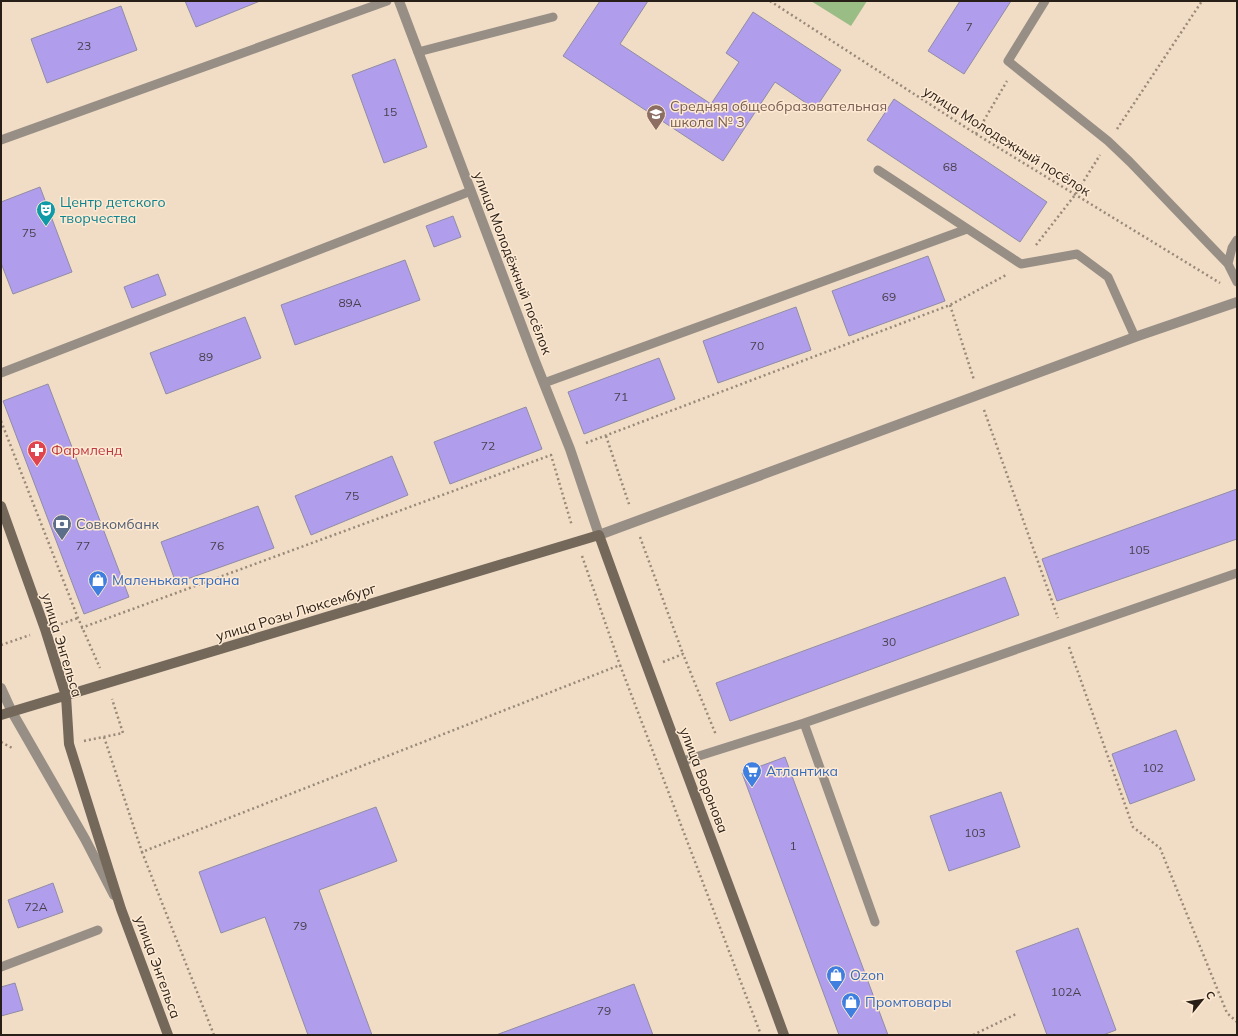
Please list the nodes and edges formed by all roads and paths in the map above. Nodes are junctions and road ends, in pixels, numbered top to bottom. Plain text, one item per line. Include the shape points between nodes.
1 (387, 1) edge
2 (399, 1) edge
3 (770, 1) edge
4 (1045, 1) edge
5 (1202, 1) edge
6 (553, 17) dead end
7 (418, 52) junction
8 (1, 140) edge
9 (1108, 141) junction
10 (878, 170) dead end
11 (471, 191) junction
12 (1075, 195) junction
13 (967, 229) junction
14 (1237, 240) edge
15 (1021, 264) junction
16 (1228, 264) junction
17 (1237, 282) edge
18 (1224, 286) dead end
19 (1237, 302) edge
20 (950, 305) junction
21 (1136, 337) junction
22 (1, 372) edge
23 (544, 383) junction
24 (979, 396) junction
25 (1, 422) edge
26 (606, 436) junction
27 (570, 449) junction
28 (551, 455) junction
29 (1, 506) edge
30 (635, 523) junction
31 (599, 535) junction
32 (577, 542) junction
33 (1237, 573) edge
34 (82, 628) junction
35 (1064, 633) junction
36 (683, 654) junction
37 (620, 665) junction
38 (646, 667) junction
39 (107, 684) junction
40 (1, 688) edge
41 (66, 696) junction
42 (12, 712) junction
43 (1, 715) edge
44 (804, 724) junction
45 (123, 733) dead end
46 (104, 737) dead end
47 (717, 739) dead end
48 (683, 761) junction
49 (142, 852) junction
50 (121, 909) junction
51 (875, 922) dead end
52 (98, 930) dead end
53 (1, 968) edge
54 (1016, 1014) dead end
55 (1237, 1022) edge
56 (168, 1035) edge
57 (214, 1035) edge
58 (761, 1035) edge
59 (784, 1035) edge
60 (973, 1035) edge

1 - 8 lane
2 - 7 street, улица Молодёжный посёлок
3 - 12 path, улица Молодежный посёлок
4 - 9 lane via 1008,61
5 - 9 path
6 - 7 lane
7 - 11 street, улица Молодёжный посёлок
9 - 12 path
9 - 16 lane
10 - 13 lane
11 - 22 lane
11 - 23 street, улица Молодёжный посёлок
12 - 15 path
12 - 18 path, улица Молодежный посёлок
13 - 15 lane
13 - 23 lane
14 - 16 lane
15 - 20 path via 1009,274
15 - 21 lane via 1077,254 1108,277
16 - 17 lane
19 - 21 street
20 - 24 path
20 - 26 path
21 - 24 street
23 - 27 street, улица Молодёжный посёлок
24 - 30 street
24 - 35 path
25 - 34 path
26 - 27 path
26 - 30 path
27 - 28 path
27 - 31 street, улица Молодёжный посёлок
28 - 32 path
28 - 34 path
29 - 41 street, улица Энгельса
30 - 31 street
30 - 36 path
31 - 32 street, улица Розы Люксембург
31 - 38 street, улица Воронова
32 - 37 path
32 - 39 street, улица Розы Люксембург
33 - 35 lane
34 - 39 path
35 - 44 lane
35 - 55 path via 1133,827 1160,848 1227,1013
36 - 38 path
36 - 47 path
37 - 49 path
37 - 58 path
38 - 48 street, улица Воронова
39 - 41 street, улица Розы Люксембург
39 - 45 path
40 - 42 street, улица Энгельса
41 - 42 street, улица Розы Люксембург
41 - 50 street, улица Энгельса via 69,744
42 - 43 street, улица Розы Люксембург
42 - 50 street, улица Энгельса via 85,839
44 - 48 lane
44 - 51 lane
46 - 49 path
48 - 59 street, улица Воронова
49 - 57 path
50 - 56 street, улица Энгельса
52 - 53 lane
54 - 60 path

